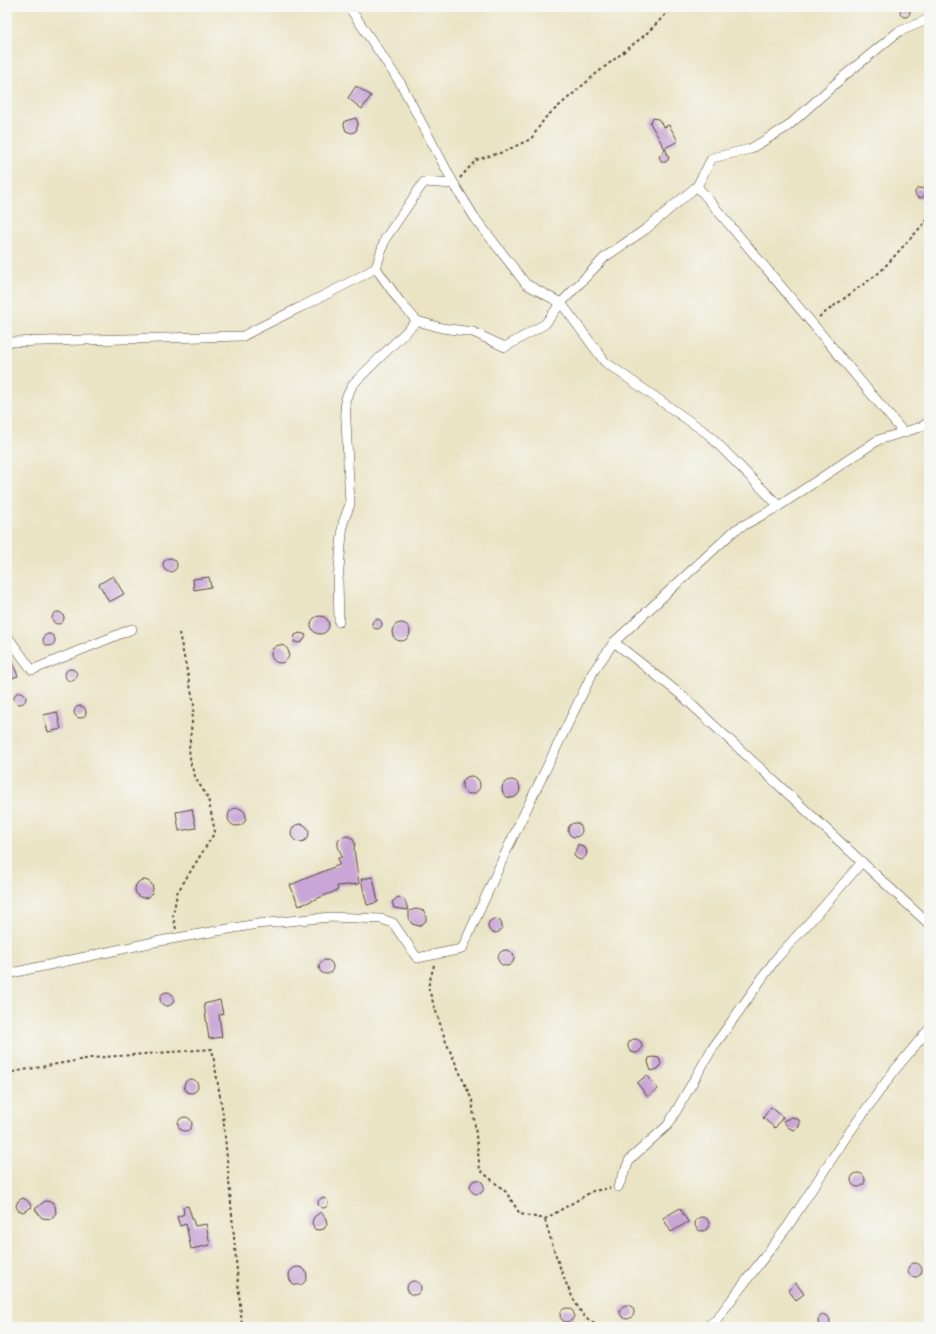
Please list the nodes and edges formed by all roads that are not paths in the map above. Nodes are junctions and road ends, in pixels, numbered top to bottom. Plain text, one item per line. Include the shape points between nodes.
1 (349, 7) edge
2 (929, 19) edge
3 (454, 184) junction
4 (697, 186) junction
5 (376, 268) junction
6 (561, 303) junction
7 (417, 320) junction
8 (7, 342) edge
9 (929, 422) edge
10 (904, 433) junction
11 (779, 506) junction
12 (339, 622) dead end
13 (132, 629) dead end
14 (7, 636) edge
15 (614, 642) junction
16 (862, 862) junction
17 (929, 924) edge
18 (7, 974) edge
19 (929, 1029) edge
20 (618, 1187) road end
21 (706, 1327) edge

1 - 3 street via 401,84
2 - 4 street via 898,32 787,127 750,149 712,158
3 - 5 street via 424,182 385,239
3 - 6 street via 475,218 526,284
4 - 6 street via 646,229 605,257
4 - 10 street
5 - 7 street via 400,302
5 - 8 street via 330,294 243,336
6 - 7 street via 544,324 505,347 472,332 442,328
6 - 11 street via 605,362 708,434
7 - 12 street via 353,384 345,400 350,504 343,523 338,580
9 - 10 street
10 - 11 street via 878,440
11 - 15 street via 735,530
13 - 14 street via 32,670
15 - 16 street via 680,694
15 - 18 street via 594,672 510,843 462,949 416,958 393,923 382,919 331,917 257,924
16 - 17 street
16 - 20 street via 775,960 712,1050 668,1125 630,1159
19 - 21 street via 850,1131 788,1226 716,1320

